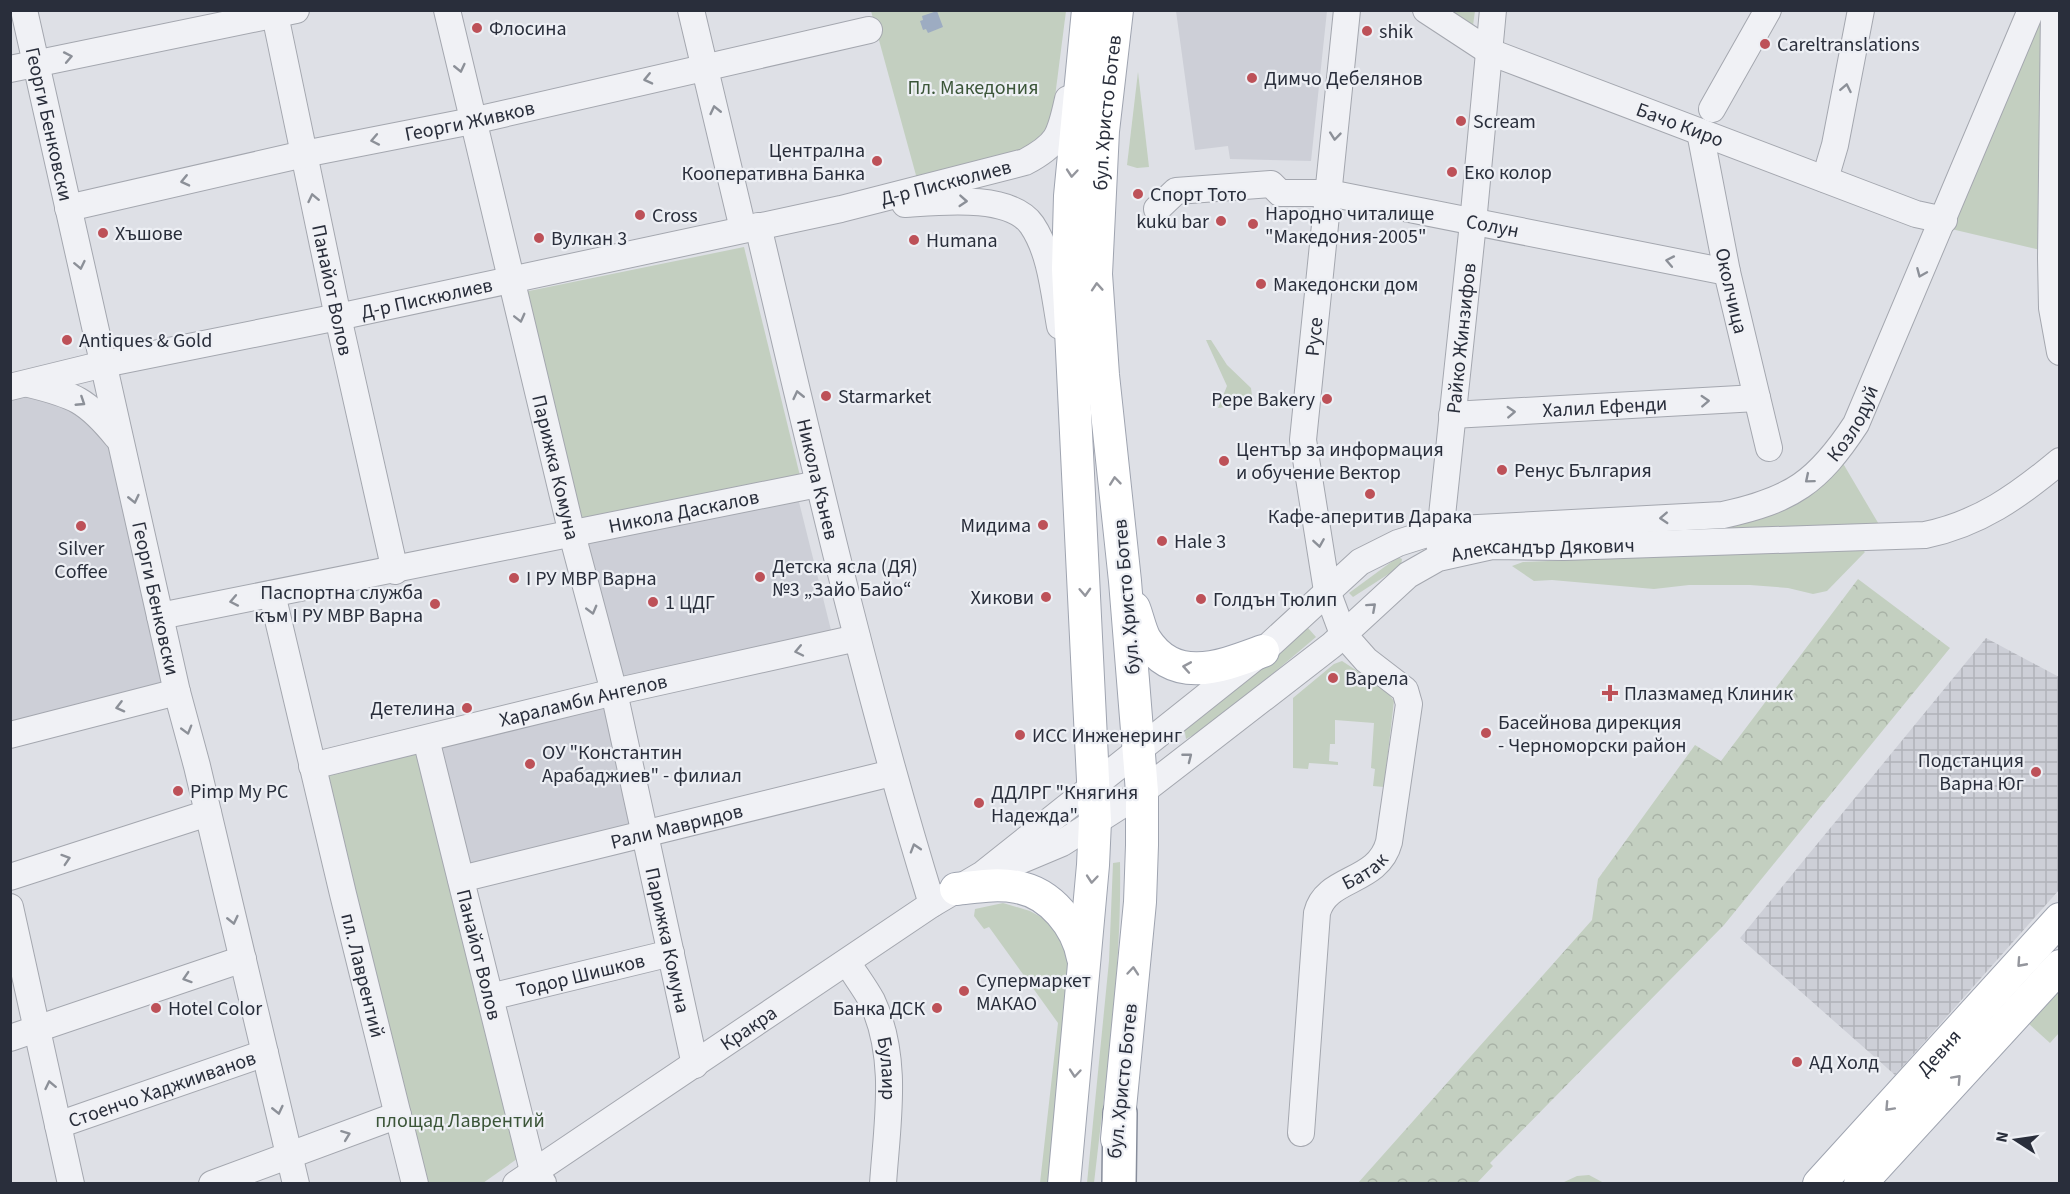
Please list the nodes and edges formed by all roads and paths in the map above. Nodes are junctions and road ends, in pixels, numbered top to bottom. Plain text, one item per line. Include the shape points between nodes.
1 (24, 10) edge
2 (447, 10) edge
3 (691, 10) edge
4 (1087, 10) edge
5 (1117, 10) edge
6 (1347, 10) edge
7 (1426, 10) edge
8 (1493, 10) edge
9 (1768, 10) edge
10 (1861, 10) edge
11 (2031, 10) edge
12 (2054, 10) edge
13 (282, 12) edge
14 (869, 30) dead end
15 (1490, 52) junction
16 (36, 64) junction
17 (705, 66) junction
18 (10, 69) edge
19 (1712, 109) dead end
20 (472, 121) junction
21 (1700, 132) junction
22 (304, 154) junction
23 (1825, 179) junction
24 (1329, 193) junction
25 (68, 208) junction
26 (841, 209) junction
27 (1157, 210) dead end
28 (1944, 220) junction
29 (1473, 223) junction
30 (750, 228) junction
31 (1728, 272) junction
32 (510, 280) junction
33 (338, 317) junction
34 (2060, 352) edge
35 (104, 364) junction
36 (18, 385) edge
37 (1073, 397) junction
38 (1757, 398) junction
39 (1452, 415) junction
40 (121, 442) junction
41 (1769, 448) dead end
42 (2060, 462) edge
43 (818, 484) junction
44 (1439, 530) junction
45 (572, 534) junction
46 (1479, 548) junction
47 (1438, 558) junction
48 (395, 571) junction
49 (1125, 581) junction
50 (1327, 591) junction
51 (272, 594) junction
52 (160, 616) junction
53 (1343, 634) junction
54 (857, 639) junction
55 (1263, 651) junction
56 (177, 692) junction
57 (614, 692) junction
58 (10, 735) edge
59 (426, 739) junction
60 (1138, 748) junction
61 (312, 766) junction
62 (892, 773) junction
63 (1095, 786) junction
64 (1142, 792) junction
65 (208, 813) junction
66 (1095, 821) junction
67 (644, 836) junction
68 (983, 874) junction
69 (10, 876) edge
70 (461, 879) junction
71 (944, 896) junction
72 (10, 907) edge
73 (2060, 919) edge
74 (671, 953) junction
75 (243, 959) junction
76 (847, 962) junction
77 (1084, 965) junction
78 (2060, 966) edge
79 (490, 997) junction
80 (37, 1028) junction
81 (10, 1038) edge
82 (265, 1053) junction
83 (695, 1065) junction
84 (1120, 1113) junction
85 (398, 1115) junction
86 (58, 1125) junction
87 (1301, 1133) dead end
88 (289, 1156) junction
89 (531, 1179) edge
90 (71, 1184) edge
91 (212, 1184) edge
92 (296, 1184) edge
93 (415, 1184) edge
94 (883, 1184) edge
95 (1065, 1184) edge
96 (1112, 1184) edge
97 (1119, 1184) edge
98 (1819, 1184) edge
99 (1860, 1184) edge

1 - 16 street, Георги Бенковски
2 -> 20 street, Парижка Комуна
3 - 17 street, Никола Кънев
4 - 26 street, Д-р Пискюлиев via 1060,135 1048,150 1025,162
4 -> 37 main road, бул. Христо Ботев via 1070,196 1068,270
49 -> 5 main road, бул. Христо Ботев via 1096,274 1103,132
6 -> 24 street, Русе
7 - 15 street, Бачо Киро
8 - 15 street, Райко Жинзифов
9 - 19 street
23 -> 10 street
11 - 28 street, Козлодуй
12 - 34 street via 2051,258 2052,308
16 -> 13 street
13 - 22 street, Панайот Волов
14 - 17 street, Георги Живков
15 - 21 street, Бачо Киро
15 - 29 street, Райко Жинзифов
16 - 18 street
16 - 25 street, Георги Бенковски
17 -> 20 street, Георги Живков
30 -> 17 street, Никола Кънев
20 -> 22 street, Георги Живков
20 - 32 street, Парижка Комуна
21 - 23 street, Бачо Киро
21 - 31 street, Околчица
22 -> 25 street, Георги Живков
33 -> 22 street, Панайот Волов
23 - 28 street, Бачо Киро via 1917,214
24 - 27 street, Солун via 1280,193 1271,184 1176,191
24 - 29 street, Солун
24 -> 50 street, Русе via 1304,440
25 -> 35 street, Георги Бенковски
26 - 30 street, Д-р Пискюлиев
26 -> 37 street, Д-р Пискюлиев via 971,202 1003,207 1031,222 1049,269
28 -> 44 street, Козлодуй via 1856,424 1833,459 1804,485 1755,508 1723,515
31 -> 29 street, Солун
29 - 39 street, Райко Жинзифов
30 - 32 street, Д-р Пискюлиев
43 -> 30 street, Никола Кънев
31 - 38 street, Околчица
32 - 33 street, Д-р Пискюлиев
32 -> 45 street, Парижка Комуна
33 - 35 street, Д-р Пискюлиев
33 - 48 street, Панайот Волов
35 - 36 street, Д-р Пискюлиев
35 - 40 street, Георги Бенковски
36 -> 40 street via 70,394 97,412
37 -> 63 main road, бул. Христо Ботев
39 -> 38 street, Халил Ефенди
38 - 41 street, Околчица
39 - 44 street, Райко Жинзифов
40 -> 52 street, Георги Бенковски
42 - 46 street, Александър Дякович via 1990,513 1953,530 1925,535
43 - 45 street, Никола Даскалов
43 - 54 street, Никола Кънев
44 - 46 street
44 - 47 street, Райко Жинзифов
44 - 50 street, Александър Дякович via 1398,543 1360,562
45 - 48 street, Никола Даскалов
45 -> 57 street, Парижка Комуна
46 - 47 street, Александър Дякович
53 -> 47 street, Александър Дякович via 1408,575
48 - 51 street, Никола Даскалов
55 -> 49 main road via 1215,668 1188,668 1167,661 1144,638
49 - 60 main road, бул. Христо Ботев
50 - 53 street, Батак
50 - 55 street, Александър Дякович
51 -> 52 street, Никола Даскалов
51 - 61 street, пл. Лаврентий
52 - 56 street, Георги Бенковски
64 -> 53 street, Александър Дякович
53 - 87 street, Батак via 1366,660 1405,690 1409,704 1384,858 1326,895 1317,913
54 -> 57 street, Хараламби Ангелов
54 - 62 street, Никола Кънев
55 - 60 street, Александър Дякович
56 -> 58 street
56 -> 65 street, Георги Бенковски
57 - 59 street, Хараламби Ангелов
57 - 67 street, Парижка Комуна
59 - 61 street, Хараламби Ангелов
59 - 70 street, Панайот Волов
60 - 63 street, Александър Дякович
60 - 64 main road, бул. Христо Ботев
61 - 85 street, пл. Лаврентий
62 - 67 street, Рали Мавридов
71 -> 62 street, Никола Кънев
63 - 66 main road, бул. Христо Ботев
63 - 68 street, Кракра
64 - 66 street, Александър Дякович
84 -> 64 main road, бул. Христо Ботев via 1140,902
69 -> 65 street
65 -> 75 street, Георги Бенковски
66 - 68 street, Кракра via 1062,843
66 -> 77 main road, бул. Христо Ботев
67 - 70 street, Рали Мавридов
67 - 74 street, Парижка Комуна
68 - 71 street, Кракра
70 - 79 street, Панайот Волов
71 - 76 street, Кракра
71 - 77 main road via 995,885 1036,894 1074,929
72 - 80 street
73 -> 98 main road, Девня
74 - 79 street, Тодор Шишков
74 - 83 street, Парижка Комуна
75 -> 80 street
75 - 82 street, Георги Бенковски
76 - 83 street, Кракра
76 - 94 street, Булаир via 872,1001 887,1047 890,1100
77 -> 95 main road, бул. Христо Ботев
99 -> 78 main road, Девня
79 - 89 street, Панайот Волов
80 - 81 street
86 -> 80 street
82 - 86 street, Стоенчо Хаджииванов
82 -> 88 street, Георги Бенковски
83 - 89 street, Кракра
84 - 96 main road, бул. Христо Ботев
84 - 97 highway
88 -> 85 street
85 - 93 street, пл. Лаврентий
86 - 90 street
88 - 91 street
88 - 92 street, Георги Бенковски

